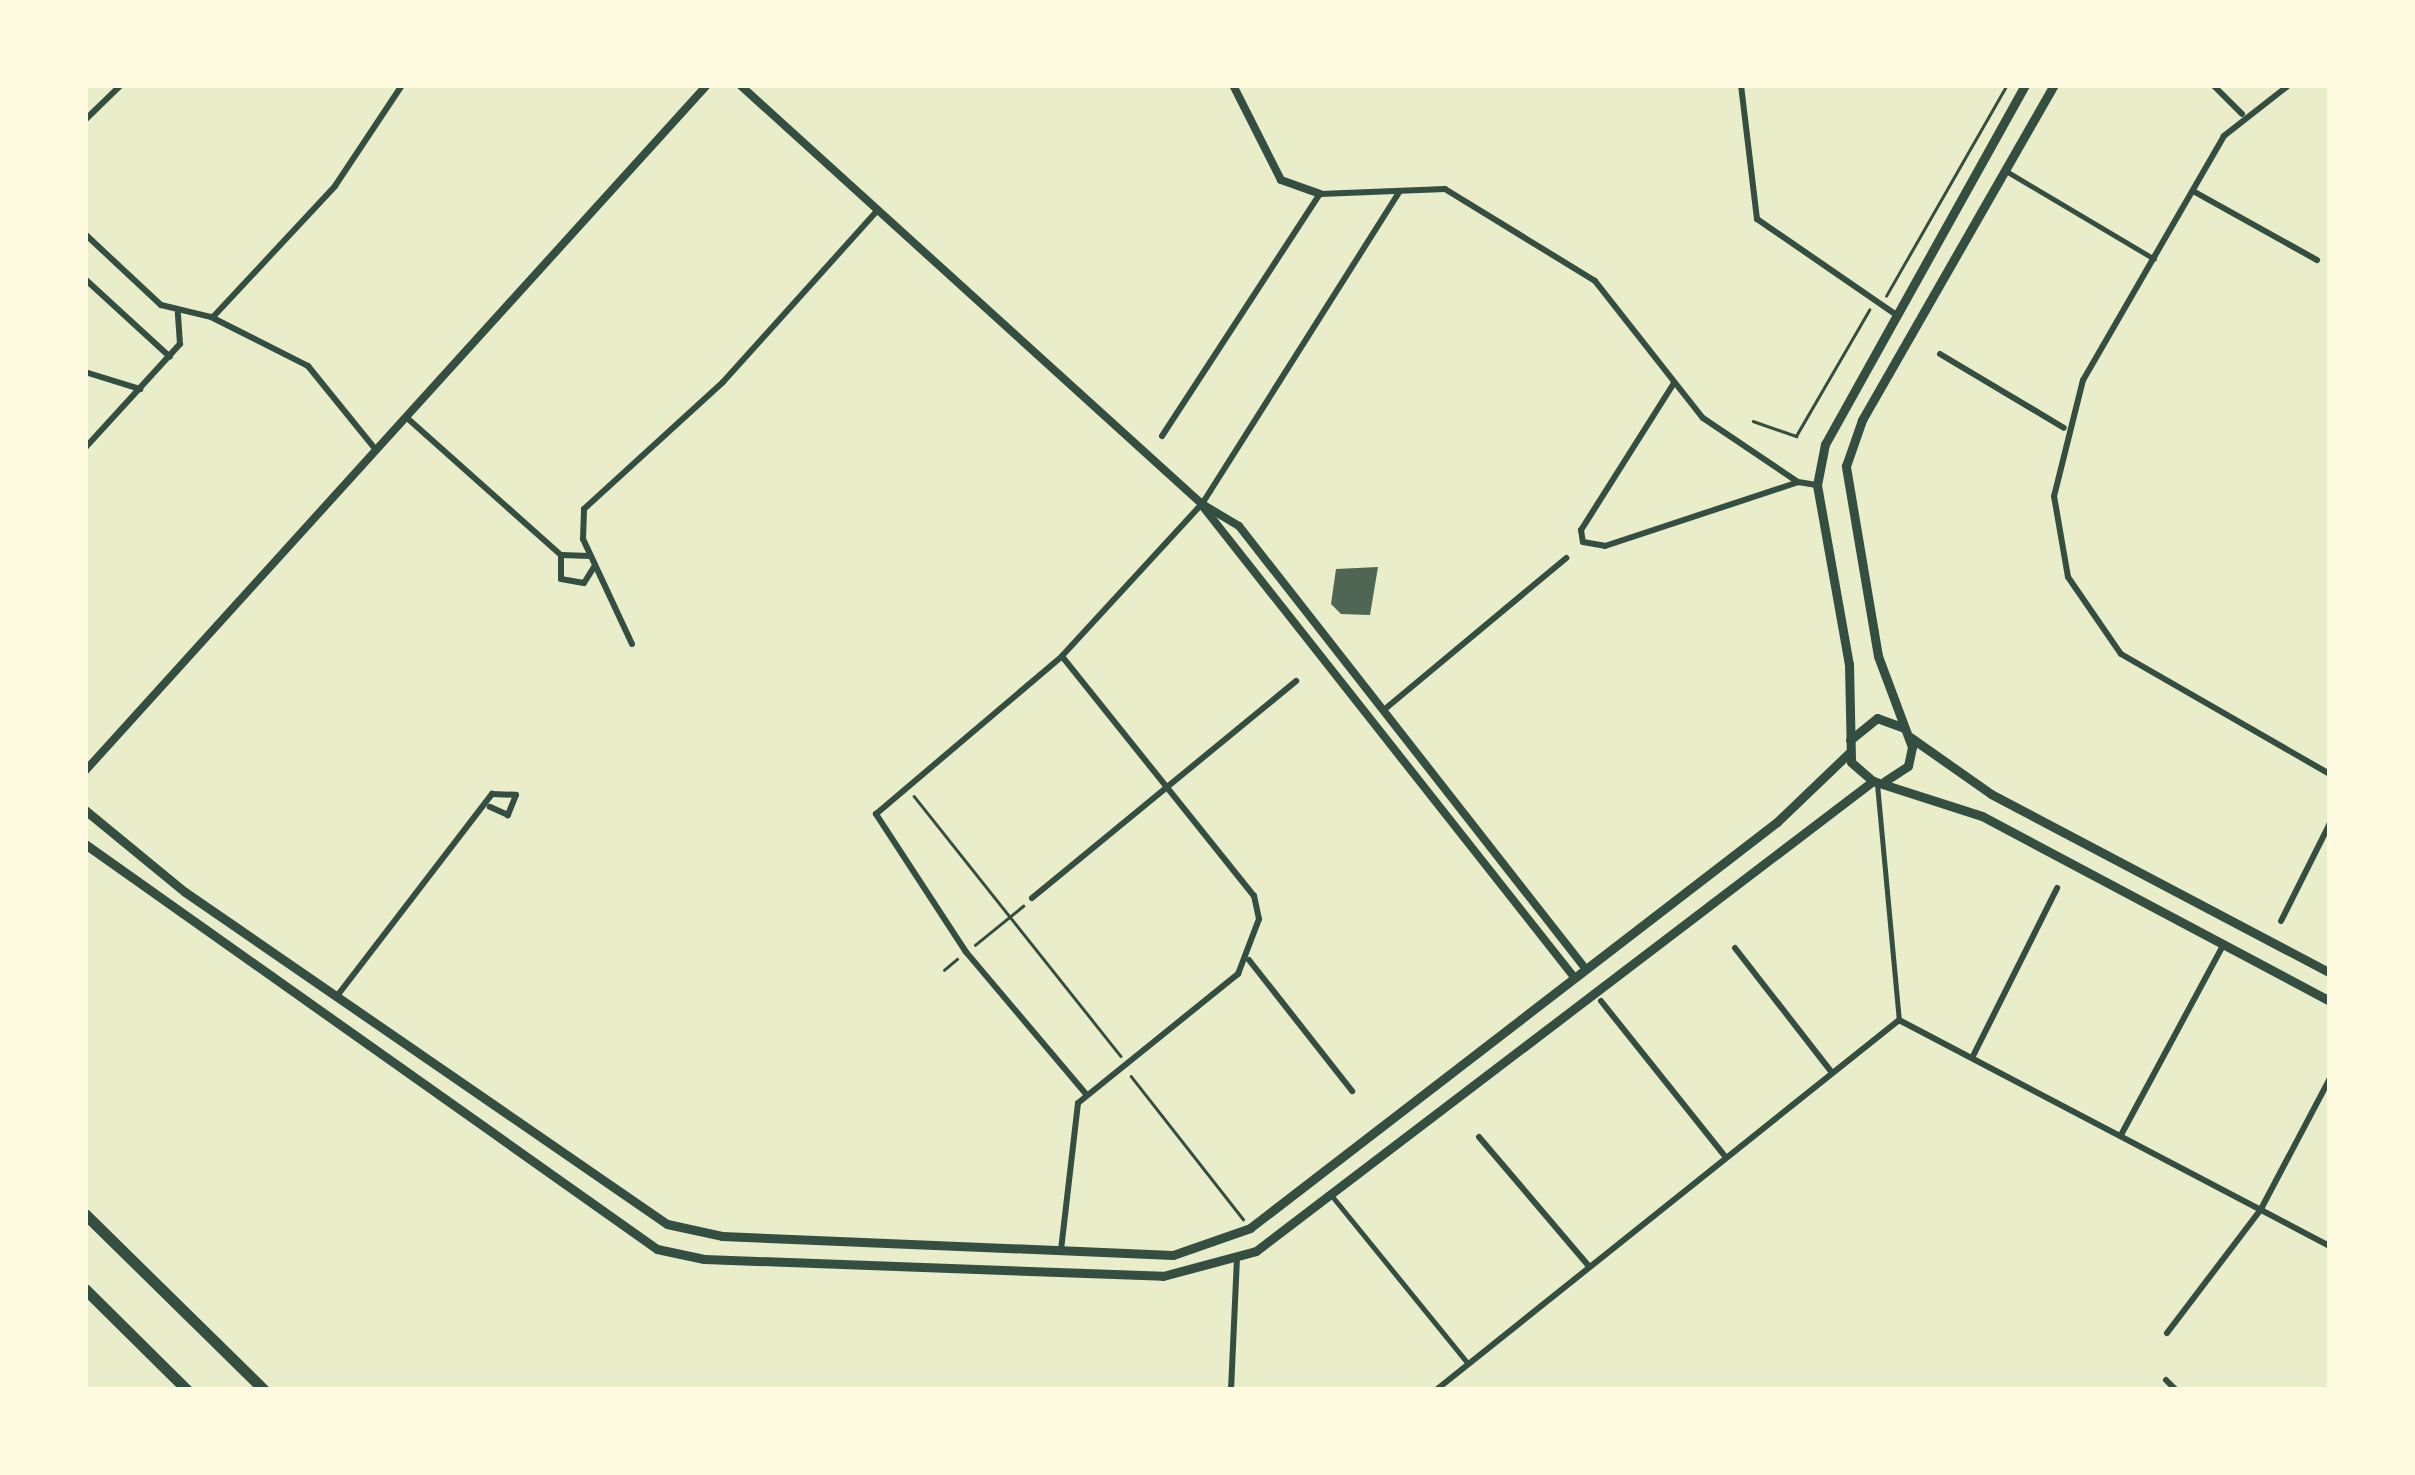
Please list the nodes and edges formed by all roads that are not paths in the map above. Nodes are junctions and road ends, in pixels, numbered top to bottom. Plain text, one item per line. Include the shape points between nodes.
1 (121, 85) edge
2 (402, 85) edge
3 (707, 85) edge
4 (740, 85) edge
5 (1234, 85) edge
6 (1741, 85) edge
7 (2025, 85) edge
8 (2054, 85) edge
9 (2213, 85) edge
10 (2288, 85) edge
11 (2242, 114) junction
12 (85, 120) edge
13 (2005, 170) junction
14 (1400, 190) junction
15 (2193, 191) junction
16 (1320, 194) junction
17 (878, 210) junction
18 (85, 234) edge
19 (2154, 258) junction
20 (2317, 260) dead end
21 (85, 279) edge
22 (178, 312) junction
23 (1895, 314) junction
24 (212, 317) junction
25 (1940, 354) dead end
26 (170, 357) junction
27 (85, 372) edge
28 (1674, 383) junction
29 (140, 389) junction
30 (406, 418) junction
31 (2064, 428) junction
32 (1162, 436) dead end
33 (85, 448) edge
34 (376, 450) junction
35 (1798, 482) junction
36 (1817, 485) junction
37 (1202, 504) junction
38 (561, 555) junction
39 (1566, 558) dead end
40 (593, 562) junction
41 (632, 644) dead end
42 (1062, 656) junction
43 (1296, 680) dead end
44 (1386, 709) junction
45 (1907, 732) junction
46 (1849, 748) junction
47 (85, 771) edge
48 (2330, 774) edge
49 (1877, 781) junction
50 (1167, 787) junction
51 (490, 807) junction
52 (85, 810) edge
53 (2330, 824) edge
54 (85, 844) edge
55 (2056, 888) dead end
56 (1032, 898) road end
57 (2280, 921) dead end
58 (2224, 944) junction
59 (1735, 948) dead end
60 (1249, 960) junction
61 (1586, 968) junction
62 (2330, 974) edge
63 (1574, 977) junction
64 (1599, 984) junction
65 (1587, 994) junction
66 (336, 998) junction
67 (1601, 1001) junction
68 (2330, 1001) edge
69 (1899, 1020) junction
70 (1973, 1056) junction
71 (1830, 1070) junction
72 (2330, 1078) edge
73 (1352, 1091) dead end
74 (1086, 1094) junction
75 (2121, 1135) junction
76 (1479, 1137) dead end
77 (1724, 1155) junction
78 (1331, 1196) junction
79 (2261, 1209) junction
80 (85, 1214) edge
81 (858, 1242) junction
82 (2330, 1246) edge
83 (1061, 1251) junction
84 (1237, 1260) junction
85 (856, 1265) junction
86 (1588, 1265) junction
87 (85, 1289) edge
88 (2166, 1333) dead end
89 (1466, 1361) junction
90 (2166, 1380) dead end
91 (188, 1390) edge
92 (264, 1390) edge
93 (1231, 1390) edge
94 (1436, 1390) edge
95 (2176, 1390) edge

1 - 12 street
2 - 24 street via 343,176
3 - 30 street
4 - 17 street
5 - 16 street via 1282,180
6 - 23 street via 1757,219
7 - 23 main road
8 - 13 main road
9 - 11 street
10 - 11 street
11 - 15 street
13 - 19 street
13 - 45 main road via 1862,420 1846,466 1878,656
14 - 16 street
14 - 28 street via 1453,191 1578,268
14 - 37 street
15 - 19 street
15 - 20 street
16 - 32 street
17 - 37 street
17 - 40 street via 579,522
18 - 22 street
19 - 31 street
21 - 26 street
22 - 24 street
22 - 26 street via 183,334
23 - 36 main road via 1826,444
24 - 34 street via 308,366
25 - 31 street
26 - 29 street
27 - 29 street
28 - 35 street via 1723,436
28 - 35 street via 1580,530 1583,542 1606,546
29 - 33 street
30 - 34 street
30 - 38 street
31 - 48 street via 2058,538 2068,576 2119,652 2173,692
34 - 47 street
35 - 36 street
36 - 46 main road via 1848,664
37 - 42 street
37 - 44 street via 1239,526
37 - 63 street
38 - 40 street via 581,550
38 - 40 street via 558,574 572,585 589,580
39 - 44 street
40 - 41 street
42 - 50 street
42 - 74 street via 876,814 966,952
43 - 50 street
44 - 61 street
45 - 46 main road via 1868,720
45 - 49 main road via 1908,766
45 - 62 main road via 1991,794
46 - 49 main road
46 - 61 main road via 1777,822
49 - 58 main road via 1982,816
49 - 64 main road
49 - 69 street
50 - 56 street
50 - 60 street via 1254,896 1258,930
51 - 51 street via 508,816 516,796 499,788
51 - 66 street
52 - 66 main road
53 - 57 street
54 - 85 main road via 657,1249
55 - 70 street
58 - 68 main road
58 - 75 street
59 - 71 street
60 - 73 street
60 - 74 street
61 - 63 main road
61 - 64 main road
63 - 65 main road
63 - 83 main road via 1250,1228 1173,1255
64 - 65 main road
64 - 67 street
65 - 67 street
65 - 78 main road
66 - 81 main road via 667,1224
67 - 77 street
69 - 70 street
69 - 71 street
70 - 75 street
71 - 77 street
72 - 79 street
74 - 83 street via 1074,1113
75 - 79 street
76 - 86 street
77 - 86 street
78 - 84 main road
78 - 89 street
79 - 82 street
79 - 88 street
80 - 92 highway
81 - 83 main road
81 - 85 main road
84 - 85 main road via 1163,1276
84 - 93 street
86 - 89 street
87 - 91 highway
89 - 94 street
90 - 95 street

